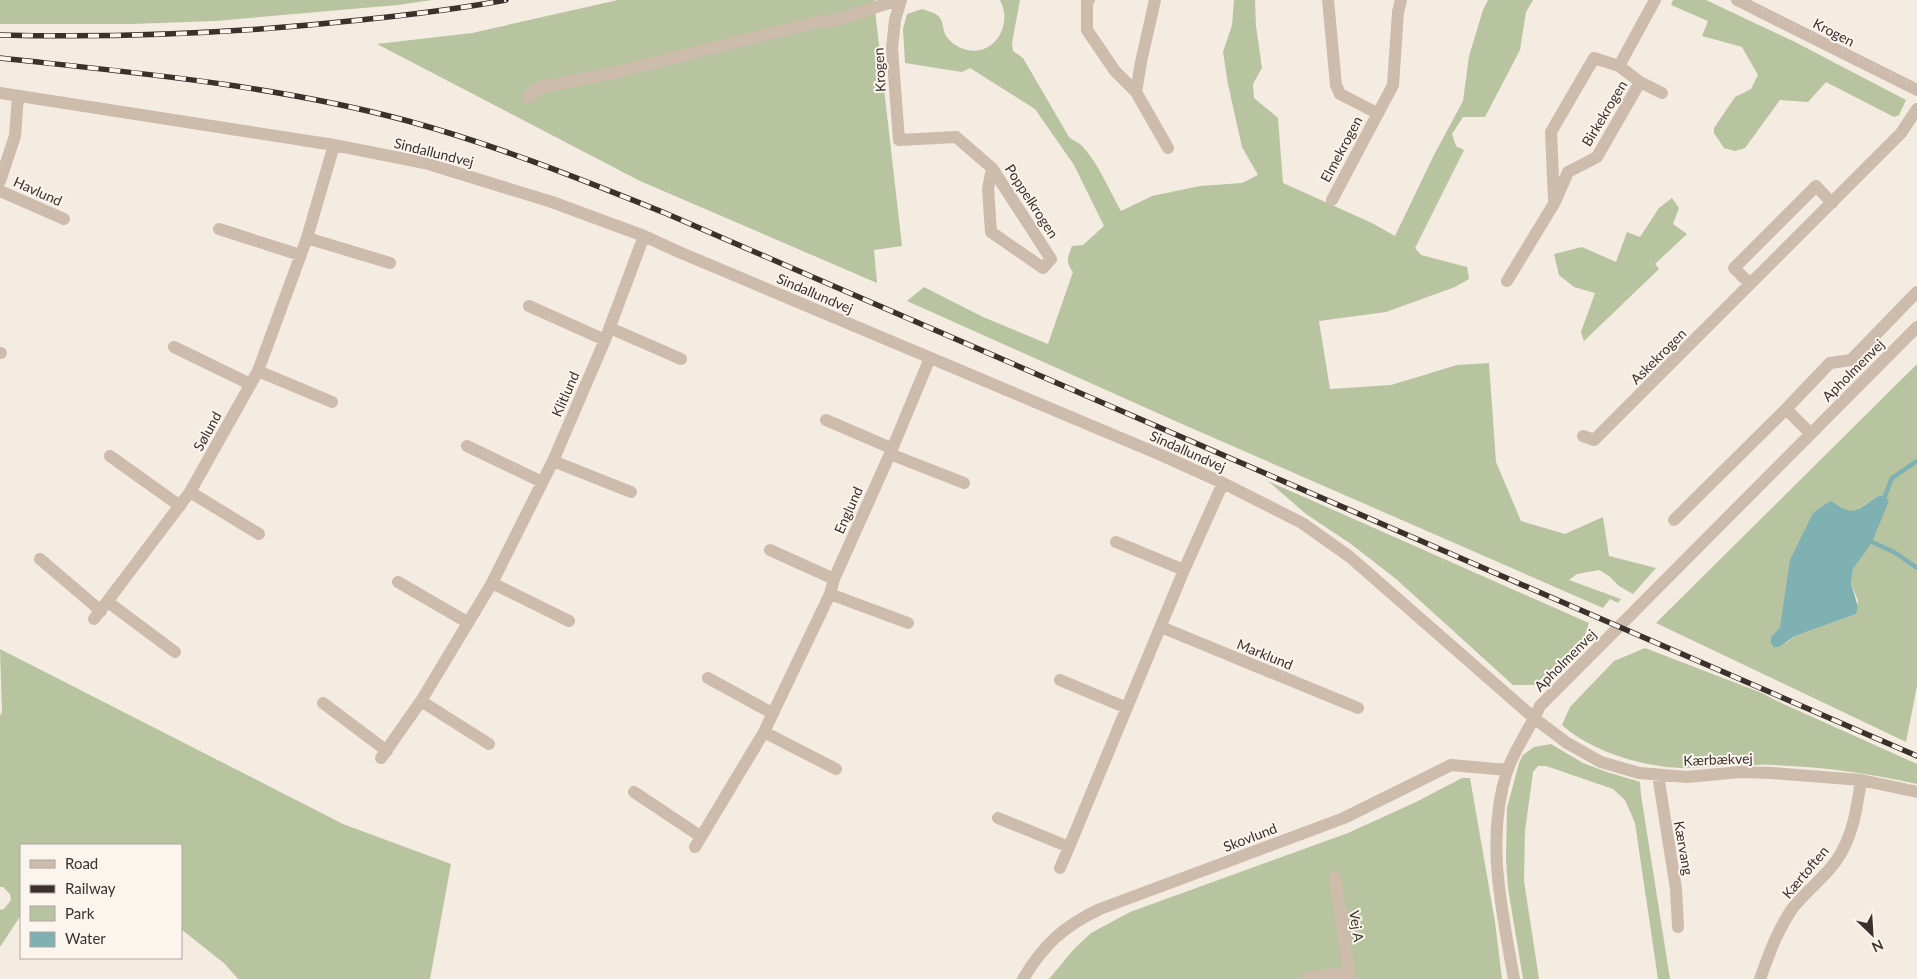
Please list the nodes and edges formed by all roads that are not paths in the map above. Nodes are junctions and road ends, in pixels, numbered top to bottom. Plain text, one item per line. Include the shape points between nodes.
1 (899, 0) edge
2 (1089, 0) edge
3 (1156, 0) edge
4 (1328, 0) edge
5 (1401, 0) edge
6 (1655, 0) edge
7 (1737, 0) edge
8 (1619, 66) junction
9 (1640, 82) junction
10 (1917, 90) edge
11 (1136, 92) junction
12 (0, 93) edge
13 (1662, 93) dead end
14 (18, 96) junction
15 (528, 97) dead end
16 (1917, 109) edge
17 (1377, 113) junction
18 (899, 140) joint
19 (334, 145) junction
20 (1168, 148) dead end
21 (992, 168) junction
22 (0, 181) edge
23 (0, 191) edge
24 (1332, 200) dead end
25 (1554, 202) junction
26 (1832, 202) junction
27 (64, 219) dead end
28 (219, 229) dead end
29 (644, 236) junction
30 (308, 238) junction
31 (300, 256) junction
32 (390, 263) dead end
33 (1507, 281) dead end
34 (1750, 284) junction
35 (1917, 292) edge
36 (529, 306) dead end
37 (1917, 327) edge
38 (608, 334) junction
39 (174, 347) dead end
40 (930, 358) junction
41 (681, 359) dead end
42 (258, 371) junction
43 (250, 384) junction
44 (332, 402) dead end
45 (1786, 409) junction
46 (826, 420) dead end
47 (1811, 434) junction
48 (1583, 436) dead end
49 (467, 446) dead end
50 (891, 451) junction
51 (110, 456) dead end
52 (553, 461) junction
53 (542, 482) junction
54 (964, 483) dead end
55 (1223, 483) junction
56 (190, 492) junction
57 (631, 492) dead end
58 (180, 506) junction
59 (1674, 520) dead end
60 (259, 534) dead end
61 (1116, 542) dead end
62 (770, 550) dead end
63 (40, 559) dead end
64 (1184, 570) junction
65 (834, 579) junction
66 (398, 582) dead end
67 (492, 583) junction
68 (830, 594) junction
69 (101, 610) junction
70 (467, 622) junction
71 (569, 622) dead end
72 (908, 623) dead end
73 (1161, 627) junction
74 (174, 652) dead end
75 (708, 678) dead end
76 (1060, 680) dead end
77 (420, 701) junction
78 (323, 703) dead end
79 (1127, 708) junction
80 (1358, 708) dead end
81 (772, 713) junction
82 (1534, 718) junction
83 (764, 732) junction
84 (489, 744) dead end
85 (836, 769) dead end
86 (1508, 770) junction
87 (1658, 775) junction
88 (1861, 780) junction
89 (634, 792) dead end
90 (1917, 792) edge
91 (998, 818) dead end
92 (1069, 847) junction
93 (1060, 868) dead end
94 (1335, 877) dead end
95 (1678, 926) dead end
96 (1350, 976) edge
97 (1023, 979) edge
98 (1305, 979) edge
99 (1514, 979) edge
100 (1760, 979) edge

1 - 15 street via 836,20 538,88
1 - 18 street, Krogen via 892,48
2 - 11 street via 1087,30 1115,71
3 - 11 street
4 - 17 street, Elmekrogen via 1336,85 1340,94
5 - 17 street, Elmekrogen via 1393,85
6 - 8 street, Birkekrogen
7 - 10 street, Krogen
8 - 9 street, Birkekrogen
8 - 25 street, Birkekrogen via 1594,58 1551,132
9 - 13 street, Birkekrogen
9 - 25 street, Birkekrogen via 1598,156 1568,172
11 - 20 street
12 - 14 street, Sindallundvej
14 - 19 street, Sindallundvej
14 - 22 street, Havlund via 15,136
16 - 26 street, Askekrogen via 1901,133
17 - 24 street, Elmekrogen
18 - 21 street, Poppelkrogen via 956,137
19 - 29 street, Sindallundvej via 425,163 552,202
19 - 30 street, Sølund
21 - 21 street, Poppelkrogen via 1051,259 1042,268 991,232 988,189
23 - 27 street, Havlund
25 - 33 street, Birkekrogen
26 - 34 street, Askekrogen
26 - 34 street via 1816,186 1734,268
28 - 31 street
29 - 38 street, Klitlund
29 - 40 street, Sindallundvej
30 - 31 street, Sølund
30 - 32 street
31 - 42 street, Sølund
34 - 48 street, Askekrogen via 1594,440
35 - 45 street, Apholmenvej via 1851,360 1830,363
36 - 38 street
37 - 47 street, Apholmenvej
38 - 41 street
38 - 52 street, Klitlund
39 - 43 street
40 - 50 street, Englund
40 - 55 street, Sindallundvej
42 - 43 street, Sølund
42 - 44 street
43 - 56 street, Sølund
45 - 47 street
45 - 59 street, Apholmenvej
46 - 50 street
47 - 82 street, Apholmenvej via 1540,706
49 - 53 street
50 - 54 street
50 - 65 street, Englund
51 - 58 street
52 - 53 street, Klitlund
52 - 57 street
53 - 67 street, Klitlund
55 - 64 street
55 - 82 street, Sindallundvej via 1302,523 1350,557
56 - 58 street, Sølund
56 - 60 street
58 - 69 street, Sølund
61 - 64 street
62 - 65 street
63 - 69 street
64 - 73 street
65 - 68 street, Englund
66 - 70 street
67 - 70 street, Klitlund
67 - 71 street
68 - 72 street
68 - 81 street, Englund
69 - 74 street
70 - 77 street, Klitlund
73 - 79 street
73 - 80 street, Marklund
75 - 81 street
76 - 79 street
77 - 78 street, Klitlund via 384,754
77 - 84 street
79 - 92 street
81 - 83 street, Englund
82 - 86 street, Apholmenvej
82 - 87 street, Kærbækvej via 1567,743 1601,762
83 - 85 street
83 - 89 street, Englund via 698,842
86 - 97 street, Skovlund via 1451,765 1344,818 1100,910 1064,929 1041,952
86 - 99 street, Apholmenvej via 1496,822 1495,851
87 - 88 street, Kærbækvej via 1740,772
87 - 95 street, Kærvang via 1674,871
88 - 90 street, Kærbækvej
88 - 100 street, Kærtoften via 1856,815 1848,837 1836,860 1793,909 1776,935
91 - 92 street
92 - 93 street
94 - 96 street, Vej A
96 - 98 street

